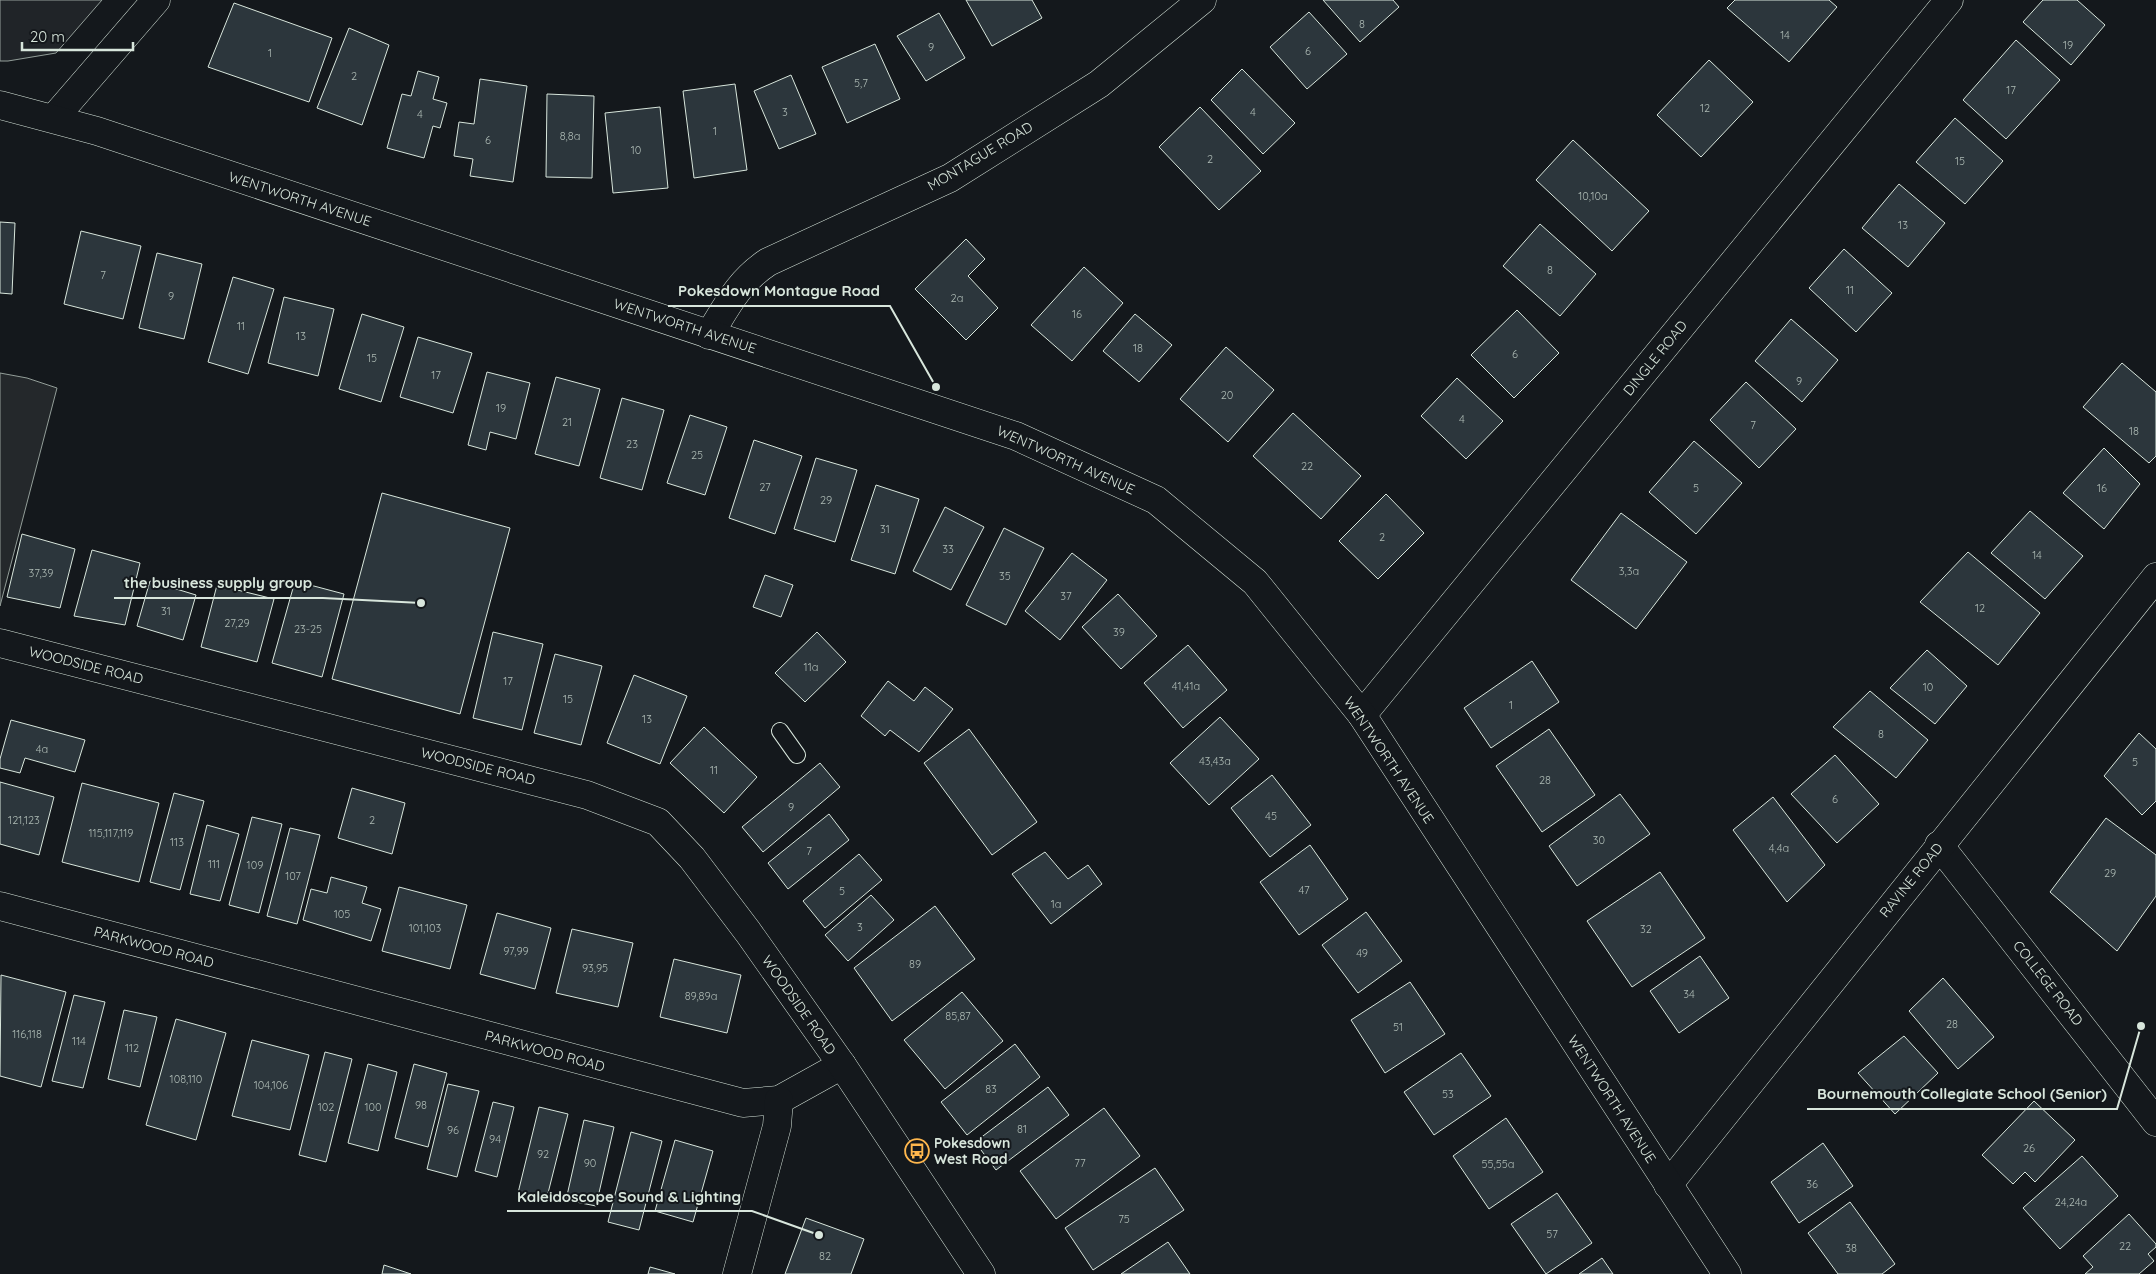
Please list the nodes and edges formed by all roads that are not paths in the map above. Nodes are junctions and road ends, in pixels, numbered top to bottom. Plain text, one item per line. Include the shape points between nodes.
1 (156, 0) edge
2 (1202, 0) edge
3 (1949, 0) edge
4 (0, 105) edge
5 (54, 118) junction
6 (709, 335) junction
7 (2156, 577) edge
8 (0, 643) edge
9 (1362, 715) junction
10 (780, 731) dead end
11 (797, 755) dead end
12 (1940, 845) junction
13 (0, 906) edge
14 (842, 1065) junction
15 (779, 1100) junction
16 (2156, 1122) edge
17 (1668, 1185) junction
18 (737, 1274) edge
19 (982, 1274) edge
20 (1727, 1274) edge

1 - 5 street
2 - 6 street, MONTAGUE ROAD via 1099,84 950,178 754,271 741,283
3 - 9 street, DINGLE ROAD
4 - 5 street, WENTWORTH AVENUE
5 - 6 street, WENTWORTH AVENUE
6 - 9 street, WENTWORTH AVENUE via 1016,436 1156,500 1255,582
7 - 12 street, RAVINE ROAD
8 - 14 street, WOODSIDE ROAD via 587,794 658,822 692,858
9 - 17 street, WENTWORTH AVENUE
10 - 11 lane
12 - 16 street, COLLEGE ROAD
12 - 17 street, RAVINE ROAD
13 - 15 street, PARKWOOD ROAD via 743,1103
14 - 15 street, PARKWOOD ROAD
14 - 19 street
15 - 18 street via 778,1126
17 - 20 street, WENTWORTH AVENUE

